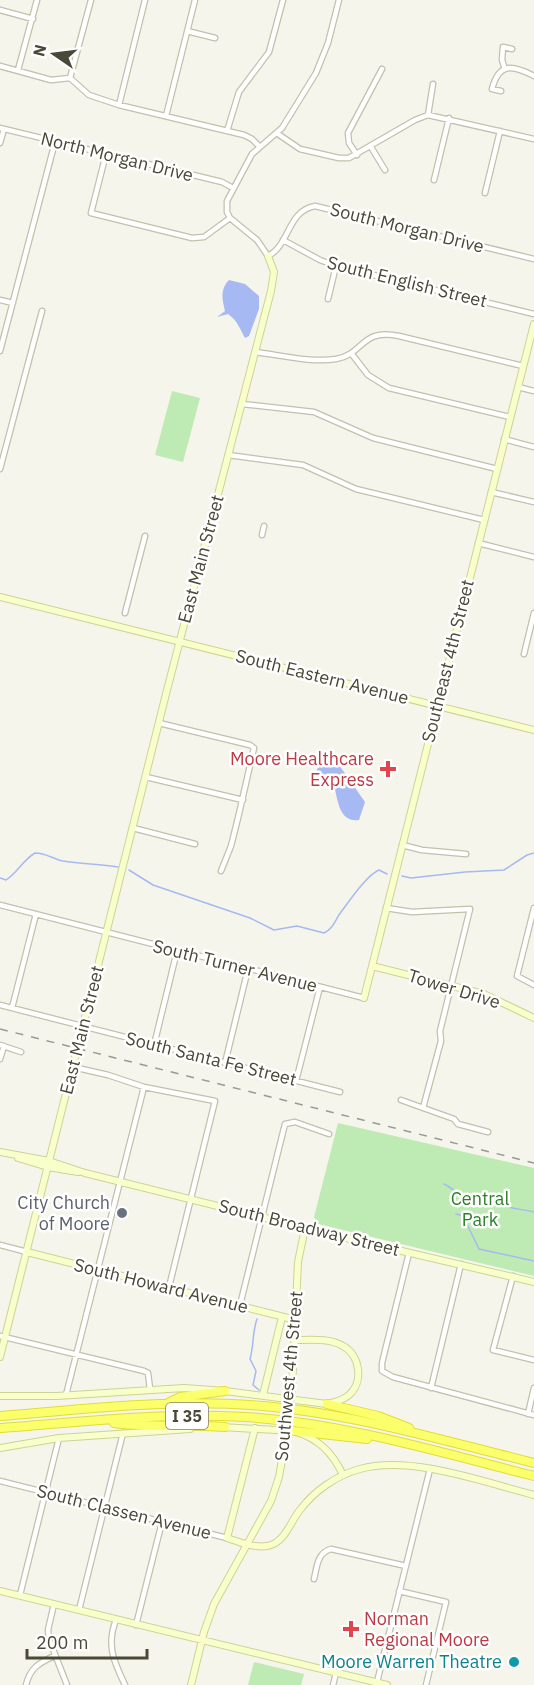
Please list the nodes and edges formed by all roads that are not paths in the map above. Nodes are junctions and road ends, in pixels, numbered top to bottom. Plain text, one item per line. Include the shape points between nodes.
1 (37, 0) edge
2 (91, 0) edge
3 (145, 0) edge
4 (195, 0) edge
5 (283, 0) edge
6 (339, 0) edge
7 (0, 10) edge
8 (33, 19) junction
9 (188, 31) junction
10 (214, 38) dead end
11 (512, 49) dead end
12 (0, 66) edge
13 (382, 69) dead end
14 (505, 69) junction
15 (18, 70) junction
16 (534, 76) edge
17 (70, 78) junction
18 (433, 84) dead end
19 (501, 91) dead end
20 (119, 105) junction
21 (428, 115) junction
22 (166, 116) junction
23 (449, 118) junction
24 (2, 128) edge
25 (227, 130) junction
26 (500, 131) junction
27 (278, 134) junction
28 (534, 139) edge
29 (55, 142) junction
30 (0, 143) edge
31 (259, 146) junction
32 (370, 147) junction
33 (106, 154) junction
34 (357, 155) junction
35 (385, 170) dead end
36 (434, 180) dead end
37 (233, 188) junction
38 (485, 193) dead end
39 (230, 218) junction
40 (283, 240) junction
41 (268, 256) junction
42 (534, 259) edge
43 (336, 266) junction
44 (328, 299) dead end
45 (0, 300) edge
46 (13, 303) junction
47 (42, 311) dead end
48 (534, 314) edge
49 (534, 324) edge
50 (0, 351) edge
51 (255, 352) junction
52 (351, 353) junction
53 (523, 366) junction
54 (518, 387) junction
55 (534, 391) edge
56 (242, 404) junction
57 (510, 417) junction
58 (504, 440) junction
59 (534, 447) edge
60 (228, 455) junction
61 (0, 469) edge
62 (497, 469) junction
63 (491, 492) junction
64 (534, 502) edge
65 (484, 520) junction
66 (264, 525) dead end
67 (262, 535) dead end
68 (145, 536) dead end
69 (478, 543) junction
70 (534, 557) edge
71 (0, 597) edge
72 (125, 613) dead end
73 (534, 613) edge
74 (179, 642) junction
75 (524, 654) dead end
76 (436, 705) junction
77 (159, 723) junction
78 (534, 730) edge
79 (146, 777) junction
80 (243, 800) junction
81 (133, 828) junction
82 (195, 844) dead end
83 (402, 845) junction
84 (466, 854) dead end
85 (221, 871) dead end
86 (0, 905) edge
87 (386, 908) junction
88 (534, 908) edge
89 (36, 914) junction
90 (107, 932) junction
91 (177, 951) junction
92 (372, 966) junction
93 (248, 969) junction
94 (534, 985) edge
95 (452, 986) junction
96 (320, 987) junction
97 (364, 998) joint
98 (0, 1005) edge
99 (12, 1008) junction
100 (534, 1018) edge
101 (83, 1026) junction
102 (154, 1045) junction
103 (2, 1046) edge
104 (21, 1052) dead end
105 (0, 1059) edge
106 (225, 1063) junction
107 (73, 1067) junction
108 (296, 1081) junction
109 (144, 1087) junction
110 (340, 1092) dead end
111 (401, 1100) dead end
112 (423, 1108) junction
113 (488, 1132) dead end
114 (328, 1134) dead end
115 (3, 1153) edge
116 (49, 1164) junction
117 (120, 1181) junction
118 (191, 1199) junction
119 (262, 1217) junction
120 (305, 1228) junction
121 (0, 1245) edge
122 (27, 1252) junction
123 (409, 1252) junction
124 (461, 1264) junction
125 (98, 1269) junction
126 (513, 1276) junction
127 (534, 1282) edge
128 (169, 1287) junction
129 (240, 1305) junction
130 (282, 1317) junction
131 (296, 1320) junction
132 (3, 1337) edge
133 (295, 1340) junction
134 (77, 1354) junction
135 (0, 1357) edge
136 (534, 1360) edge
137 (430, 1388) junction
138 (534, 1388) edge
139 (150, 1389) junction
140 (225, 1391) junction
141 (66, 1395) junction
142 (263, 1395) junction
143 (0, 1396) edge
144 (166, 1404) junction
145 (327, 1404) junction
146 (528, 1414) junction
147 (534, 1415) edge
148 (1, 1416) edge
149 (98, 1420) junction
150 (225, 1427) junction
151 (2, 1428) edge
152 (255, 1428) junction
153 (294, 1431) junction
154 (123, 1433) junction
155 (59, 1438) junction
156 (430, 1438) junction
157 (383, 1439) junction
158 (0, 1448) edge
159 (534, 1463) edge
160 (430, 1469) junction
161 (343, 1475) junction
162 (534, 1476) edge
163 (0, 1481) edge
164 (45, 1492) junction
165 (534, 1495) edge
166 (105, 1507) junction
167 (162, 1522) junction
168 (256, 1532) junction
169 (227, 1538) junction
170 (248, 1544) junction
171 (264, 1546) junction
172 (406, 1566) junction
173 (314, 1580) dead end
174 (0, 1591) edge
175 (399, 1591) junction
176 (20, 1595) junction
177 (54, 1604) junction
178 (79, 1610) junction
179 (116, 1620) junction
180 (136, 1625) junction
181 (202, 1641) junction
182 (54, 1656) junction
183 (336, 1673) junction
184 (377, 1682) junction
185 (26, 1685) edge
186 (67, 1685) edge
187 (125, 1685) edge
188 (191, 1685) edge
189 (333, 1685) edge
190 (387, 1685) edge
191 (426, 1685) edge

1 - 8 street
2 - 17 street
3 - 20 street
4 - 9 street
5 - 25 street via 269,52 239,92
6 - 27 street via 321,62
7 - 8 street
8 - 15 street
9 - 10 street
9 - 22 street
11 - 14 street via 503,47
12 - 15 street
13 - 34 street via 348,133
14 - 16 street via 517,68
14 - 19 street via 492,89
15 - 17 street via 51,80
17 - 20 street via 89,95
18 - 21 street
20 - 22 street
21 - 23 street
21 - 32 street
22 - 25 street
23 - 26 street
23 - 36 street
24 - 29 street, North Morgan Drive
24 - 30 street
25 - 31 street via 248,136
26 - 28 street
26 - 38 street
27 - 31 street
27 - 34 street via 306,151 344,159
29 - 33 street, North Morgan Drive
29 - 46 street
31 - 37 street
32 - 34 street
32 - 35 street
33 - 37 street, North Morgan Drive
33 - 39 street via 91,213 192,238 204,237
37 - 39 street via 226,204
39 - 41 street via 257,240
40 - 41 street, South Morgan Drive
40 - 42 street, South Morgan Drive via 299,214 315,206
40 - 43 street, South English Street
41 - 51 main road, East Main Street via 274,267 273,282
43 - 44 street
43 - 48 street, South English Street
45 - 46 street
46 - 50 street
47 - 61 street
49 - 53 main road, Southeast 4th Street
51 - 52 street via 327,360
51 - 56 main road, East Main Street
52 - 53 street via 370,337 391,334
52 - 57 street via 368,375 389,387
53 - 54 main road, Southeast 4th Street
54 - 55 street
54 - 57 main road, Southeast 4th Street
56 - 60 main road, East Main Street
56 - 62 street via 314,412 373,438
57 - 58 main road, Southeast 4th Street
58 - 59 street
58 - 62 main road, Southeast 4th Street
60 - 65 street via 303,465 356,489
60 - 74 main road, East Main Street
62 - 63 main road, Southeast 4th Street
63 - 64 street
63 - 65 main road, Southeast 4th Street
65 - 69 main road, Southeast 4th Street
66 - 67 street
68 - 72 street
69 - 70 street
69 - 76 main road, Southeast 4th Street
71 - 74 main road, South Eastern Avenue
73 - 75 street
74 - 76 main road, South Eastern Avenue
74 - 77 main road, East Main Street
76 - 78 main road, South Eastern Avenue
76 - 83 main road, Southeast 4th Street
77 - 79 main road, East Main Street
77 - 80 street via 254,748
79 - 80 street
79 - 81 main road, East Main Street
80 - 85 street
81 - 82 street
81 - 90 main road, East Main Street
83 - 84 street
83 - 87 main road, Southeast 4th Street
86 - 89 street, South Turner Avenue
87 - 92 main road, Southeast 4th Street
87 - 95 street via 412,912 470,909
88 - 94 street via 517,976
89 - 90 street, South Turner Avenue
89 - 99 street
90 - 91 street, South Turner Avenue
90 - 101 main road, East Main Street
91 - 93 street, South Turner Avenue
91 - 102 street
92 - 95 main road, Tower Drive
92 - 97 main road, Southeast 4th Street
93 - 96 street, South Turner Avenue
93 - 106 street
95 - 100 main road, Tower Drive via 490,997
95 - 112 street
96 - 97 street, South Turner Avenue
96 - 108 street
98 - 99 street, South Santa Fe Street
99 - 101 street, South Santa Fe Street
101 - 102 street, South Santa Fe Street
101 - 107 main road, East Main Street
102 - 106 street, South Santa Fe Street
103 - 104 street
103 - 105 street
106 - 108 street, South Santa Fe Street
107 - 109 street
107 - 116 main road, East Main Street
108 - 110 street, South Santa Fe Street
109 - 117 street
109 - 118 street via 215,1101
111 - 112 street
112 - 113 street
114 - 119 street via 295,1122 285,1125
115 - 116 main road, South Broadway Street
116 - 117 main road, South Broadway Street
116 - 122 main road, East Main Street
117 - 118 main road, South Broadway Street
117 - 125 street
118 - 119 main road, South Broadway Street
118 - 128 street
119 - 120 main road, South Broadway Street
119 - 129 street
120 - 123 main road, South Broadway Street
120 - 131 main road, Southwest 4th Street via 298,1261
121 - 122 street
122 - 125 main road, South Howard Avenue
122 - 132 main road, East Main Street
123 - 124 main road, South Broadway Street
123 - 137 street via 382,1371
124 - 126 main road, South Broadway Street
124 - 137 street
125 - 128 main road, South Howard Avenue
125 - 134 street
126 - 127 main road, South Broadway Street
126 - 136 street via 494,1350
128 - 129 main road, South Howard Avenue
129 - 130 main road, South Howard Avenue
130 - 131 main road, South Howard Avenue
130 - 142 main road
131 - 133 main road, Southwest 4th Street
132 - 134 street
132 - 135 main road, East Main Street
133 - 145 main road via 335,1343 355,1358 358,1371 354,1389 343,1400
133 - 168 main road, Southwest 4th Street, bridge via 285,1443 276,1488
134 - 139 street via 147,1372
134 - 141 street
137 - 146 street
138 - 146 street
139 - 140 main road
139 - 141 main road
140 - 142 main road
140 - 144 highway via 180,1396
141 - 143 main road
142 - 145 main road
144 - 148 highway, I 35
144 - 156 highway, I 35 via 246,1405 304,1411
145 - 156 highway via 388,1419
146 - 147 street
149 - 150 highway via 133,1425
149 - 151 highway, I 35
149 - 157 highway, I 35 via 245,1417 302,1423
150 - 152 main road
150 - 154 main road
152 - 153 main road
152 - 169 main road
153 - 157 highway
153 - 161 main road via 324,1446
154 - 155 main road
154 - 166 street
155 - 158 main road
155 - 164 street
156 - 159 highway, I 35
157 - 162 highway, I 35
160 - 161 main road via 383,1465
160 - 165 main road
160 - 172 street
161 - 171 main road via 307,1502 280,1540
163 - 164 street, South Classen Avenue
164 - 166 street, South Classen Avenue
164 - 176 street
166 - 167 street, South Classen Avenue
166 - 178 street
167 - 169 street, South Classen Avenue
167 - 180 street
168 - 170 main road, Southwest 4th Street
168 - 171 main road
169 - 170 main road, South Classen Avenue
170 - 171 main road, South Classen Avenue
170 - 181 main road, Southwest 4th Street via 214,1604
172 - 173 street via 327,1551 318,1560
172 - 175 street
174 - 176 main road
175 - 184 street
175 - 191 street via 446,1602
176 - 177 main road
177 - 178 main road
177 - 182 street via 48,1634
178 - 179 main road
179 - 180 main road
179 - 187 street via 111,1649
180 - 181 main road
181 - 183 main road
181 - 188 main road, Southwest 4th Street
182 - 185 street via 35,1666
182 - 186 street
183 - 184 main road
183 - 189 street
184 - 190 main road

